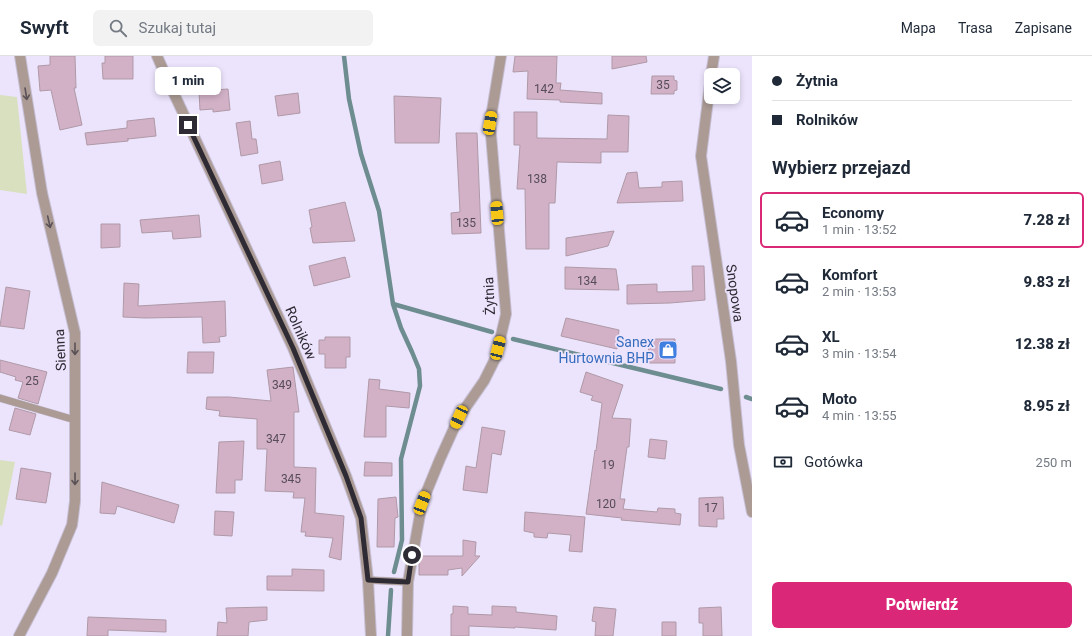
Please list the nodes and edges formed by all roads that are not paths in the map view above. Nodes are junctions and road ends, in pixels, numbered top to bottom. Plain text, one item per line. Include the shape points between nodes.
1 (20, 56) edge
2 (157, 56) edge
3 (501, 56) edge
4 (714, 56) edge
5 (712, 68) edge
6 (708, 104) edge
7 (0, 398) edge
8 (75, 420) junction
9 (751, 499) edge
10 (752, 512) edge
11 (368, 580) junction
12 (408, 582) junction
13 (19, 636) edge
14 (371, 636) edge
15 (407, 636) edge

1 -> 8 street, Sienna via 42,193 75,333
2 - 11 street, Rolników via 293,348 346,476 361,518
3 - 12 street, Żytnia via 490,123 506,314 496,357 484,381 459,417 422,503
4 - 5 street, Snopowa
6 - 9 street, Snopowa via 701,156 731,361 739,445
7 - 8 lane
8 -> 13 street, Sienna via 75,501 72,525 52,573
9 - 10 street, Snopowa
11 - 12 lane
11 - 14 street, Rolników
12 - 15 street, Żytnia

